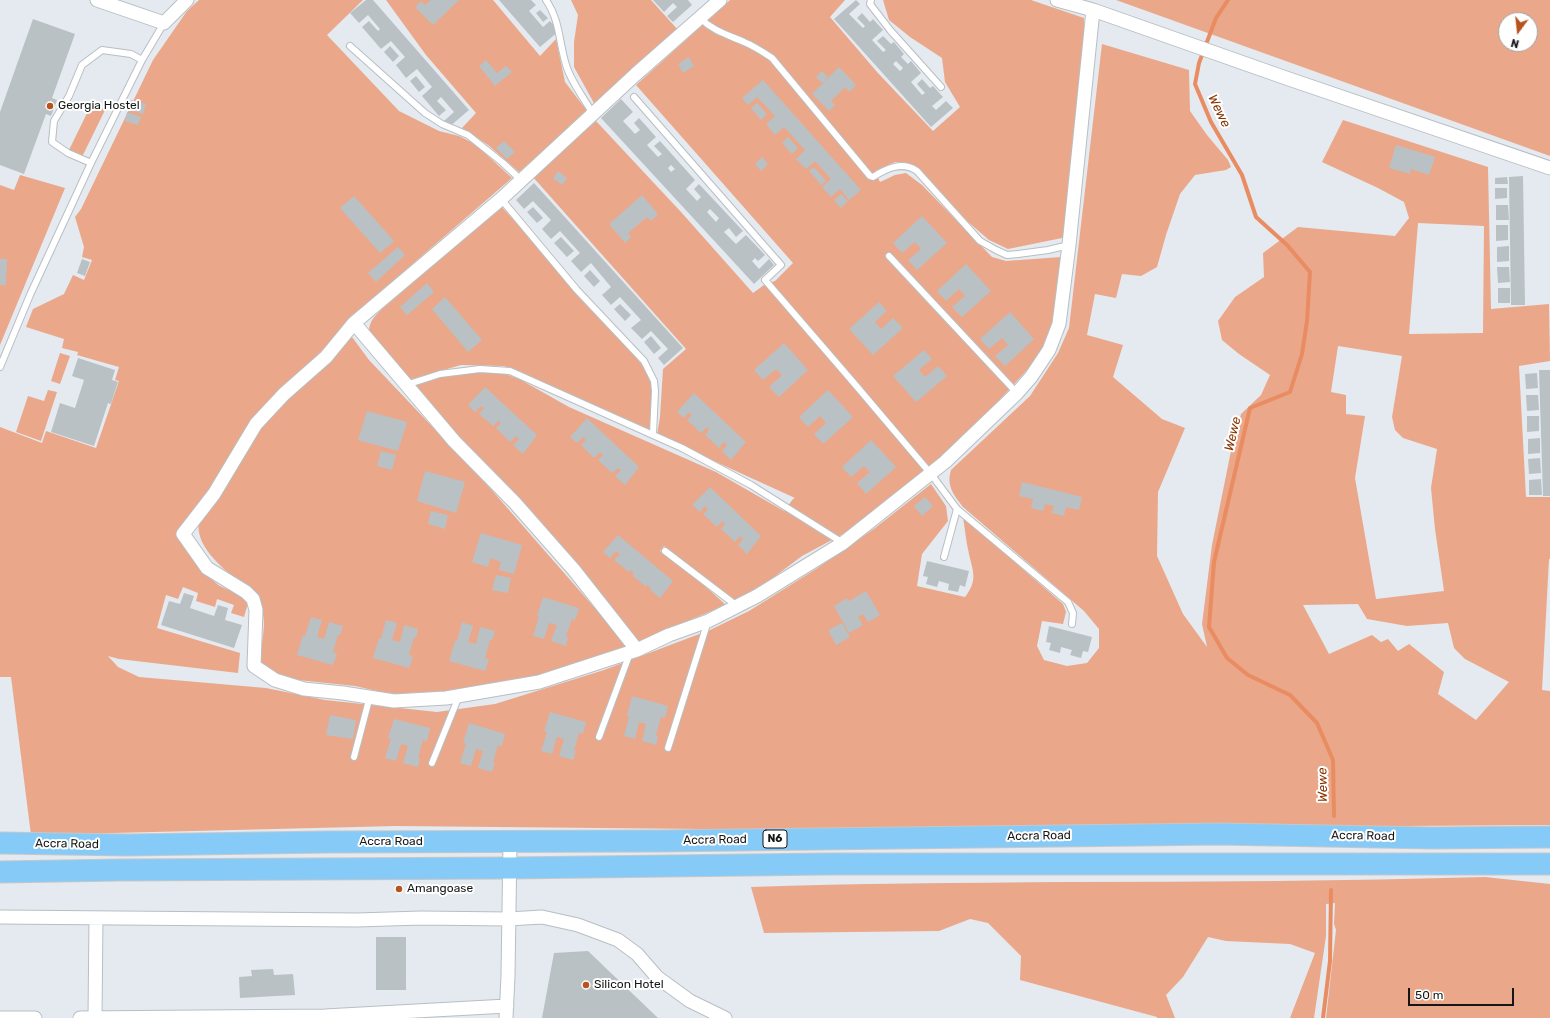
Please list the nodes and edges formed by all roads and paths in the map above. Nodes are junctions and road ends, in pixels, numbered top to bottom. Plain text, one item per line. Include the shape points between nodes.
1 (97, 0) edge
2 (187, 0) edge
3 (546, 0) edge
4 (720, 0) edge
5 (871, 0) edge
6 (1063, 1) edge
7 (1093, 10) junction
8 (700, 18) junction
9 (164, 23) junction
10 (350, 46) dead end
11 (142, 60) junction
12 (941, 87) dead end
13 (634, 97) dead end
14 (593, 114) junction
15 (91, 164) junction
16 (1547, 168) edge
17 (521, 180) junction
18 (501, 200) junction
19 (1070, 245) junction
20 (889, 256) dead end
21 (354, 323) junction
22 (0, 367) edge
23 (406, 385) junction
24 (1017, 393) junction
25 (653, 434) junction
26 (931, 474) junction
27 (957, 509) junction
28 (843, 543) junction
29 (665, 551) dead end
30 (944, 557) dead end
31 (737, 606) junction
32 (708, 621) junction
33 (1072, 624) dead end
34 (634, 652) junction
35 (370, 696) junction
36 (460, 696) junction
37 (599, 737) dead end
38 (668, 748) dead end
39 (354, 756) dead end
40 (432, 763) dead end
41 (1550, 837) edge
42 (510, 842) junction
43 (0, 843) edge
44 (1488, 864) junction
45 (1550, 864) edge
46 (510, 868) junction
47 (0, 872) edge
48 (1550, 875) edge
49 (0, 917) edge
50 (96, 918) junction
51 (508, 919) junction
52 (507, 1012) edge
53 (325, 1017) edge
54 (0, 1018) edge
55 (35, 1018) edge
56 (80, 1018) edge
57 (95, 1018) edge
58 (725, 1018) edge

1 - 9 street
2 - 9 street
3 - 14 lane via 558,24 566,65
4 - 8 street
5 - 12 lane via 870,4 890,30
6 - 7 street
7 - 16 street
7 - 19 street
8 - 14 street
8 - 19 lane via 715,30 759,49 772,58 870,176 873,177 893,167 909,166 917,171 980,240 1007,255
9 - 11 lane
10 - 17 lane via 425,113 468,136
11 - 15 lane
11 - 15 lane via 131,54 102,50 82,65 69,96 54,121 52,142
13 - 26 lane via 781,265 765,280
14 - 17 street
15 - 22 lane via 30,295
17 - 18 street
18 - 21 street
18 - 25 lane via 577,290 644,361 654,381
19 - 24 street via 1059,324 1049,350
20 - 24 lane
21 - 23 street
21 - 35 street via 326,357 284,394 256,424 214,494 183,534 207,568 253,599 256,610 254,666 275,680 304,689
23 - 25 lane via 440,374 480,369 510,371
23 - 34 street via 454,441 515,503 574,570
24 - 26 street
25 - 28 lane via 751,485
26 - 27 lane
26 - 28 street
27 - 30 lane
27 - 33 lane via 1068,602
28 - 31 street via 790,577
29 - 31 lane
31 - 32 street
32 - 34 street via 669,634
32 - 38 lane
34 - 36 street via 539,682
34 - 37 lane
35 - 36 street via 394,701
35 - 39 lane
36 - 40 lane
41 - 42 highway, Accra Road / N6 via 1432,838 1212,834
42 - 43 highway, Accra Road / N6 via 126,845
42 - 46 street
44 - 45 highway, N6
44 - 46 highway, N6 via 826,864
44 - 48 highway
46 - 47 highway, N6
46 - 51 street
49 - 50 street
50 - 51 street
50 - 57 street
51 - 52 street
51 - 58 street via 542,917 578,925 618,940 637,954 657,978 690,1001
52 - 53 street
53 - 57 street
54 - 55 street
56 - 57 street

